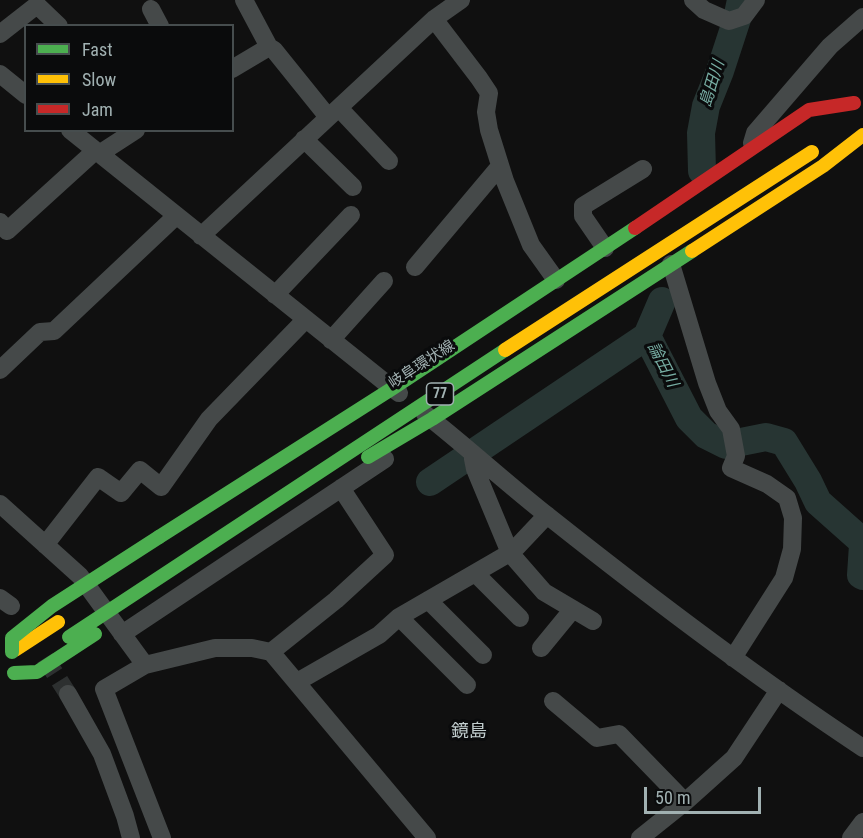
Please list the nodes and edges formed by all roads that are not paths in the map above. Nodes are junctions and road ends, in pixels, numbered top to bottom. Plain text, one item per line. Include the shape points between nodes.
1 (244, 0) edge
2 (461, 0) edge
3 (693, 0) edge
4 (756, 0) edge
5 (151, 9) dead end
6 (863, 17) edge
7 (434, 20) junction
8 (57, 24) edge
9 (159, 24) edge
10 (0, 34) edge
11 (269, 47) junction
12 (234, 68) edge
13 (0, 74) edge
14 (24, 93) edge
15 (858, 100) edge
16 (334, 112) junction
17 (824, 122) dead end
18 (863, 122) edge
19 (72, 132) edge
20 (130, 132) edge
21 (843, 134) dead end
22 (863, 135) edge
23 (304, 139) junction
24 (817, 149) dead end
25 (750, 151) junction
26 (97, 153) junction
27 (389, 161) dead end
28 (500, 166) junction
29 (643, 169) dead end
30 (353, 187) dead end
31 (351, 215) dead end
32 (176, 216) junction
33 (0, 222) edge
34 (201, 236) junction
35 (605, 248) junction
36 (671, 264) junction
37 (415, 267) dead end
38 (384, 280) dead end
39 (556, 280) junction
40 (274, 295) junction
41 (306, 320) junction
42 (331, 340) junction
43 (0, 370) edge
44 (445, 370) dead end
45 (387, 384) junction
46 (375, 415) dead end
47 (432, 419) junction
48 (476, 457) junction
49 (340, 488) junction
50 (0, 504) edge
51 (547, 515) junction
52 (45, 544) junction
53 (510, 553) junction
54 (475, 573) junction
55 (80, 576) junction
56 (108, 589) dead end
57 (428, 600) junction
58 (88, 602) dead end
59 (573, 609) junction
60 (399, 617) junction
61 (63, 618) dead end
62 (520, 618) dead end
63 (593, 621) dead end
64 (122, 634) junction
65 (541, 648) dead end
66 (271, 652) junction
67 (483, 655) dead end
68 (6, 656) edge
69 (733, 658) junction
70 (145, 665) junction
71 (14, 673) junction
72 (0, 682) edge
73 (297, 682) junction
74 (467, 685) dead end
75 (779, 690) junction
76 (68, 694) tunnel mouth
77 (554, 701) dead end
78 (863, 748) edge
79 (685, 802) junction
80 (863, 822) edge
81 (131, 838) edge
82 (162, 838) edge
83 (427, 838) edge
84 (640, 838) edge
85 (851, 838) edge

1 - 11 street
2 - 7 street
3 - 4 street via 704,10 729,21 744,16
5 - 9 street
6 - 25 street via 830,46 755,133
7 - 16 street
7 - 28 street via 489,93 486,112
8 - 10 street via 37,5
11 - 12 street
11 - 16 street
13 - 14 street
15 - 17 main road, 77
15 - 25 main road, 77 via 809,110
16 - 23 street
16 - 27 street
18 - 21 main road
19 - 26 street
20 - 26 street
22 - 36 main road, 77 via 824,166
23 - 30 street
23 - 34 street
24 - 71 main road, 77, bridge
25 - 35 main road, 77
26 - 32 street
26 - 33 street via 7,231
28 - 37 street
28 - 39 street via 531,245
29 - 35 street via 583,206 583,216
31 - 40 street
32 - 34 street
32 - 43 street via 54,331 40,332
34 - 40 street
35 - 39 main road, 77
36 - 47 main road, 77
36 - 69 street via 707,383 718,411 731,429 736,456 731,468 767,484 786,498 793,518 792,549 784,578
38 - 42 street
39 - 45 main road, 77
40 - 41 street
41 - 42 street
41 - 52 street via 209,420 161,487 140,470 121,493 98,477
42 - 45 street
44 - 46 main road, 岐阜環状線 / 77
45 - 47 street
45 - 55 street
45 - 68 main road, 77, bridge via 52,606 12,638
47 - 48 street
47 - 49 street via 397,451
47 - 71 main road, 77, bridge via 37,672
48 - 51 street
48 - 53 street via 475,469
49 - 64 street
49 - 66 street via 385,555
50 - 52 street
51 - 53 street
51 - 69 street
52 - 55 street
53 - 54 street
53 - 59 street via 544,592
54 - 57 street
54 - 62 street
55 - 64 street
56 - 58 main road
57 - 60 street
57 - 67 street
59 - 63 street
59 - 65 street
60 - 73 street via 379,635
60 - 74 street
61 - 68 main road, 77
64 - 70 street
66 - 70 street via 215,648
66 - 73 street
69 - 75 street
70 - 82 street via 104,689
71 - 72 main road, 77
73 - 83 street
75 - 78 street
75 - 79 street via 734,758
76 - 81 street via 102,754
77 - 79 street via 597,738 619,734
79 - 84 street
80 - 85 street

